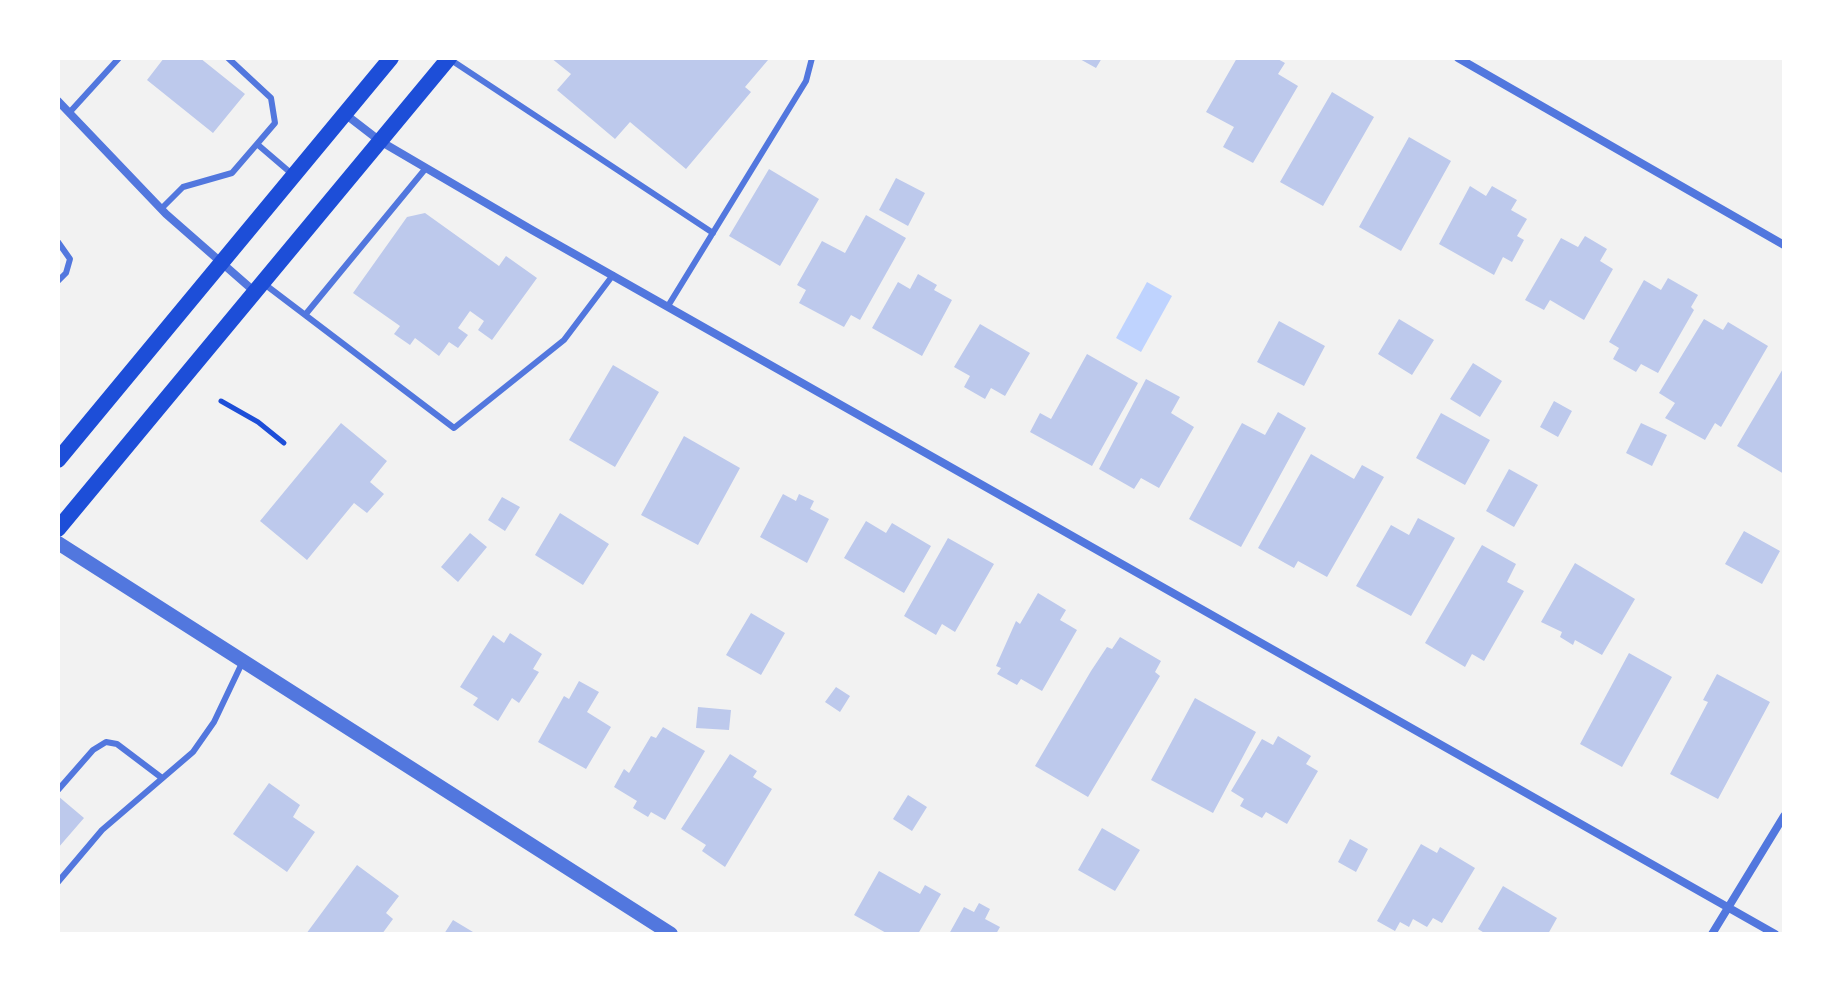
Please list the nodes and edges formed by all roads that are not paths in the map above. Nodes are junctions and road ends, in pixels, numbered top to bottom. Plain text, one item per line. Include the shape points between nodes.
1 (119, 58) edge
2 (228, 58) edge
3 (391, 58) edge
4 (448, 58) edge
5 (812, 58) edge
6 (1458, 58) edge
7 (58, 101) edge
8 (69, 113) junction
9 (345, 114) junction
10 (380, 141) junction
11 (257, 144) junction
12 (426, 168) junction
13 (294, 176) junction
14 (161, 209) junction
15 (713, 233) junction
16 (58, 242) edge
17 (1784, 245) edge
18 (222, 263) junction
19 (613, 275) junction
20 (58, 281) edge
21 (259, 287) junction
22 (668, 306) junction
23 (305, 315) junction
24 (58, 460) edge
25 (58, 529) edge
26 (58, 543) edge
27 (243, 661) junction
28 (162, 778) junction
29 (58, 790) edge
30 (1784, 816) edge
31 (58, 882) edge
32 (1729, 908) junction
33 (671, 934) edge
34 (1712, 934) edge
35 (1775, 934) edge

1 - 8 lane
2 - 11 lane via 271,98 275,123
3 - 9 main road
4 - 10 main road
4 - 15 lane
5 - 15 lane via 806,81
6 - 17 street
7 - 8 street
8 - 14 street
9 - 10 street
9 - 13 main road
10 - 12 street
10 - 21 main road
11 - 13 lane
11 - 14 lane via 232,173 183,187
12 - 19 street
12 - 23 lane
13 - 18 main road
14 - 18 street
15 - 22 lane
16 - 20 lane via 70,259
18 - 21 street
18 - 24 main road
19 - 22 street
19 - 23 lane via 564,340 454,428
21 - 23 lane
21 - 25 main road
22 - 32 street
26 - 27 street
27 - 28 lane via 214,722 193,752
27 - 33 street
28 - 29 lane via 117,744 106,742
28 - 31 lane via 102,830
30 - 32 street
32 - 34 street
32 - 35 street

